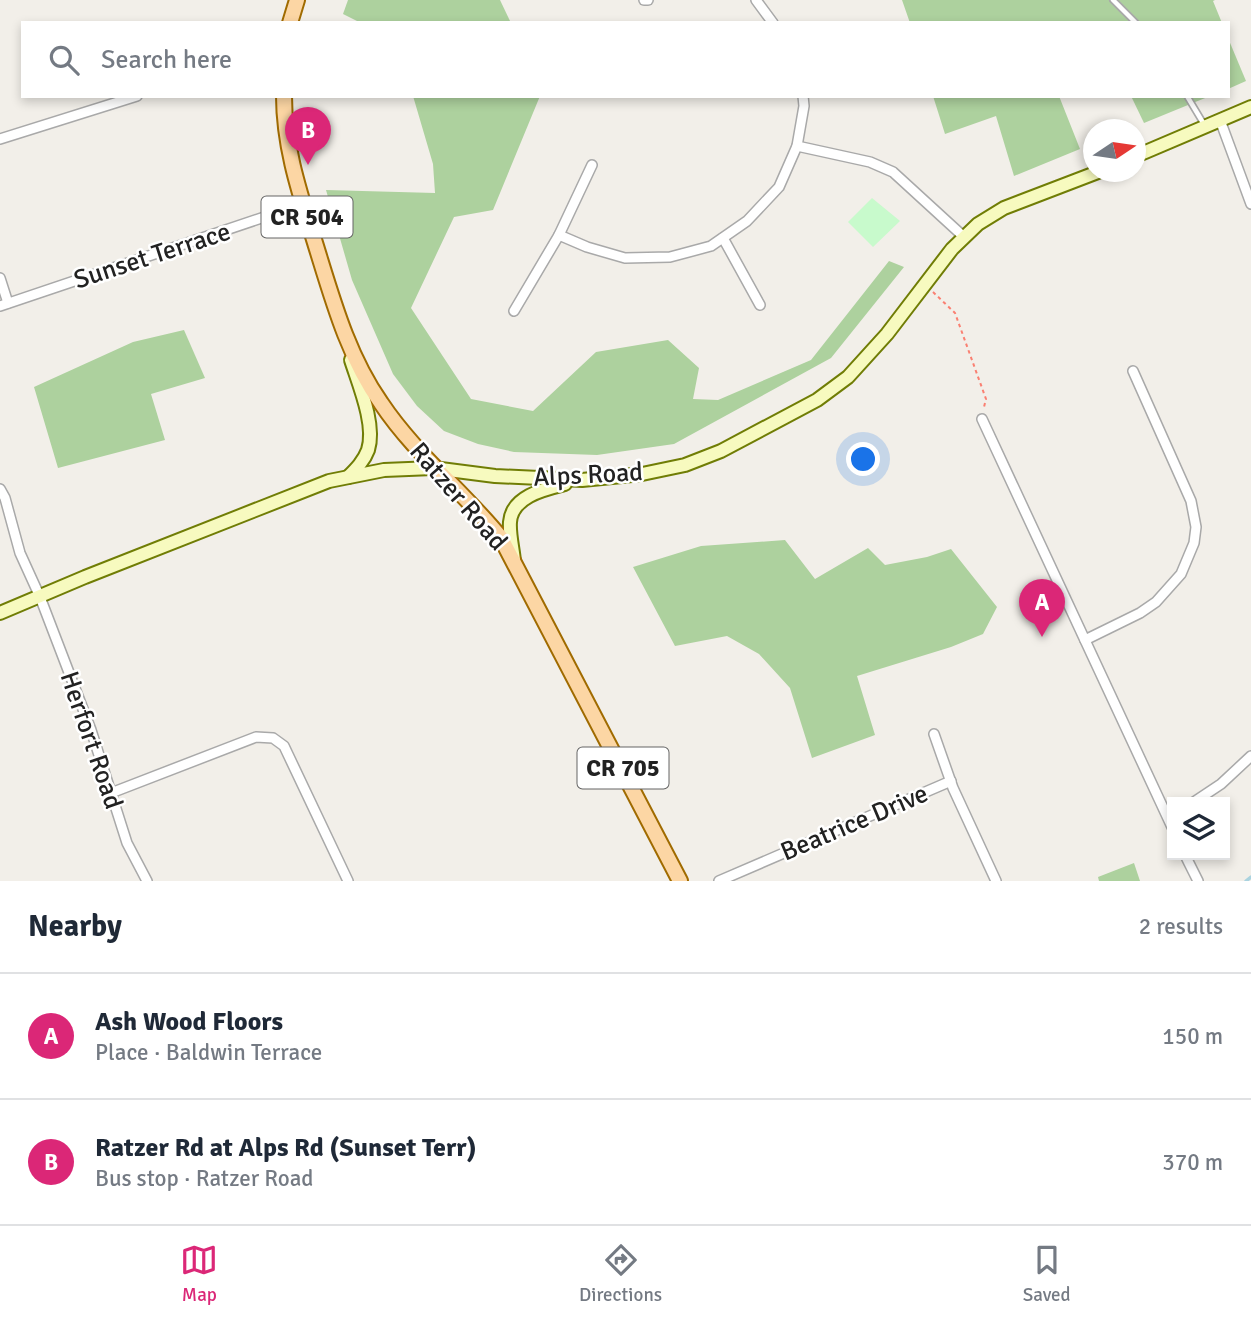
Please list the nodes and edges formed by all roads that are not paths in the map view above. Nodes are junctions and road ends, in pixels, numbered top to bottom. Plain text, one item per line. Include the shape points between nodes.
1 (297, 0) edge
2 (756, 0) edge
3 (1113, 0) edge
4 (291, 21) edge
5 (772, 21) edge
6 (1134, 21) edge
7 (131, 98) edge
8 (284, 98) edge
9 (803, 98) edge
10 (1187, 98) edge
11 (1251, 107) edge
12 (1220, 120) junction
13 (1206, 127) junction
14 (0, 139) edge
15 (797, 146) junction
16 (1146, 152) edge
17 (592, 165) dead end
18 (1083, 178) edge
19 (303, 204) junction
20 (1251, 204) edge
21 (559, 235) junction
22 (964, 237) junction
23 (723, 238) junction
24 (0, 278) edge
25 (4, 304) edge
26 (760, 305) dead end
27 (514, 311) dead end
28 (344, 336) junction
29 (1133, 371) dead end
30 (982, 419) road end
31 (433, 468) junction
32 (348, 477) junction
33 (582, 480) junction
34 (0, 489) edge
35 (514, 561) junction
36 (40, 597) junction
37 (0, 613) edge
38 (1086, 640) junction
39 (934, 734) dead end
40 (1251, 756) edge
41 (951, 781) junction
42 (111, 793) junction
43 (1202, 797) edge
44 (1167, 807) edge
45 (1188, 860) edge
46 (147, 881) edge
47 (348, 881) edge
48 (680, 881) edge
49 (719, 881) edge
50 (996, 881) edge
51 (1198, 881) edge

1 - 4 main road
2 - 5 street
3 - 6 lane
7 - 14 street
8 - 19 main road, Ratzer Road / CR 504 via 290,157
9 - 15 street
10 - 13 lane
11 - 12 main road
12 - 13 main road
12 - 20 street
13 - 16 main road
15 - 22 street via 870,162 893,172
15 - 23 street via 779,187 747,221
17 - 21 street
18 - 22 main road, Alps Road via 1004,208
19 - 25 street, Sunset Terrace
19 - 28 main road, Ratzer Road / CR 504
21 - 23 street via 625,258 670,257
21 - 27 street
22 - 33 main road, Alps Road via 859,367 807,406 722,451 685,465
23 - 26 street
24 - 25 street
28 - 31 main road, Ratzer Road / CR 504 via 380,403
28 - 32 main road via 365,403 370,438 367,453
29 - 38 street via 1191,501 1194,543 1181,574 1156,602
30 - 38 street
31 - 32 main road, Alps Road
31 - 33 main road, Alps Road
31 - 35 main road, Ratzer Road / CR 705 via 476,508
32 - 36 main road, Alps Road
33 - 35 main road via 545,489 515,507 510,521
34 - 36 street, Herfort Road
35 - 48 main road, Ratzer Road / CR 705
36 - 37 main road, Alps Road
36 - 42 street, Herfort Road
38 - 44 street
39 - 41 street
40 - 43 street
41 - 49 street, Beatrice Drive
41 - 50 street
42 - 46 street, Herfort Road via 127,843
42 - 47 street via 265,736 279,741
45 - 51 street

